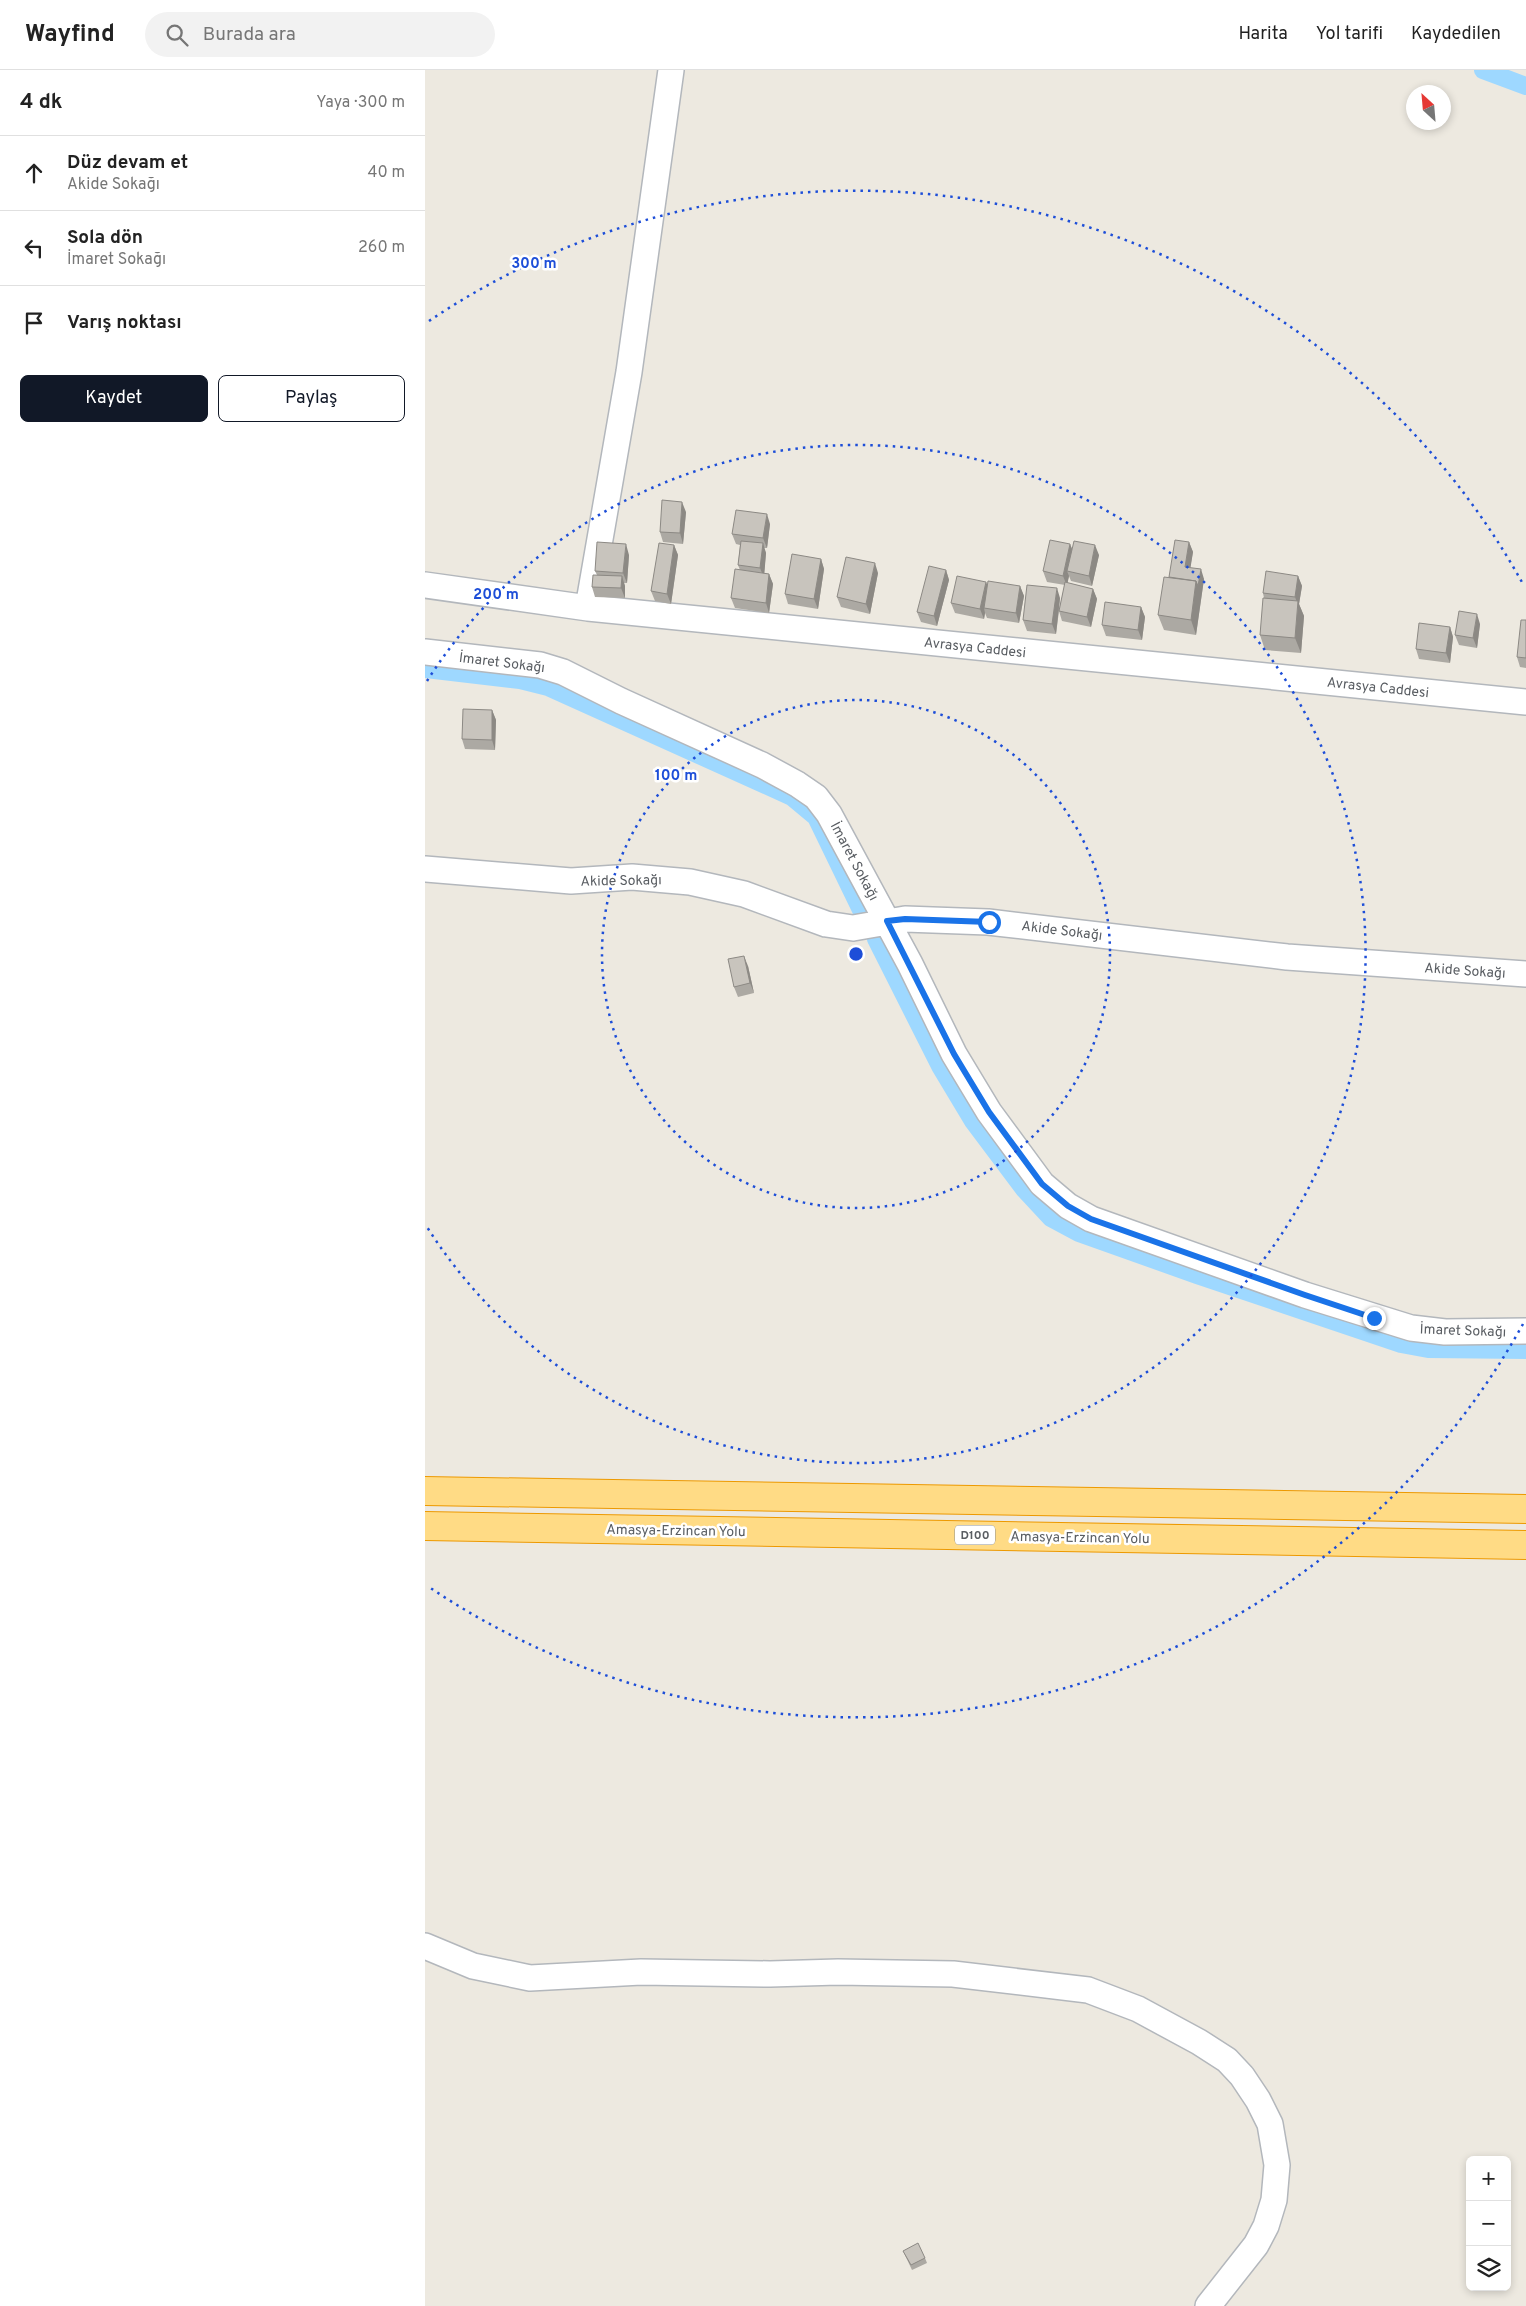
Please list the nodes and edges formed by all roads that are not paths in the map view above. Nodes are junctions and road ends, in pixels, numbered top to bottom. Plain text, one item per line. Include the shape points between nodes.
1 (671, 70) edge
2 (425, 585) edge
3 (588, 608) junction
4 (425, 652) edge
5 (1526, 702) edge
6 (425, 869) edge
7 (887, 921) junction
8 (1526, 974) edge
9 (1526, 1331) edge
10 (425, 1491) edge
11 (1526, 1509) edge
12 (425, 1526) edge
13 (1526, 1545) edge
14 (425, 1946) edge
15 (1208, 2306) edge

1 - 3 street via 629,372
2 - 3 street, Avrasya Caddesi
3 - 5 street, Avrasya Caddesi
4 - 7 street, İmaret Sokağı via 540,665 563,672 797,784 816,797 829,814
6 - 7 street, Akide Sokağı via 571,881 662,878 744,894 826,924 853,928
7 - 8 street, Akide Sokağı via 989,922 1287,957
7 - 9 street, İmaret Sokağı via 954,1054 989,1112 1042,1184 1068,1206 1091,1219 1374,1318 1411,1328 1445,1332
10 - 11 highway
12 - 13 highway, Amasya-Erzincan Yolu / D100
14 - 15 street via 473,1966 530,1978 641,1972 953,1974 1088,1990 1138,2009 1227,2060 1242,2076 1270,2124 1277,2165 1275,2200 1256,2246

